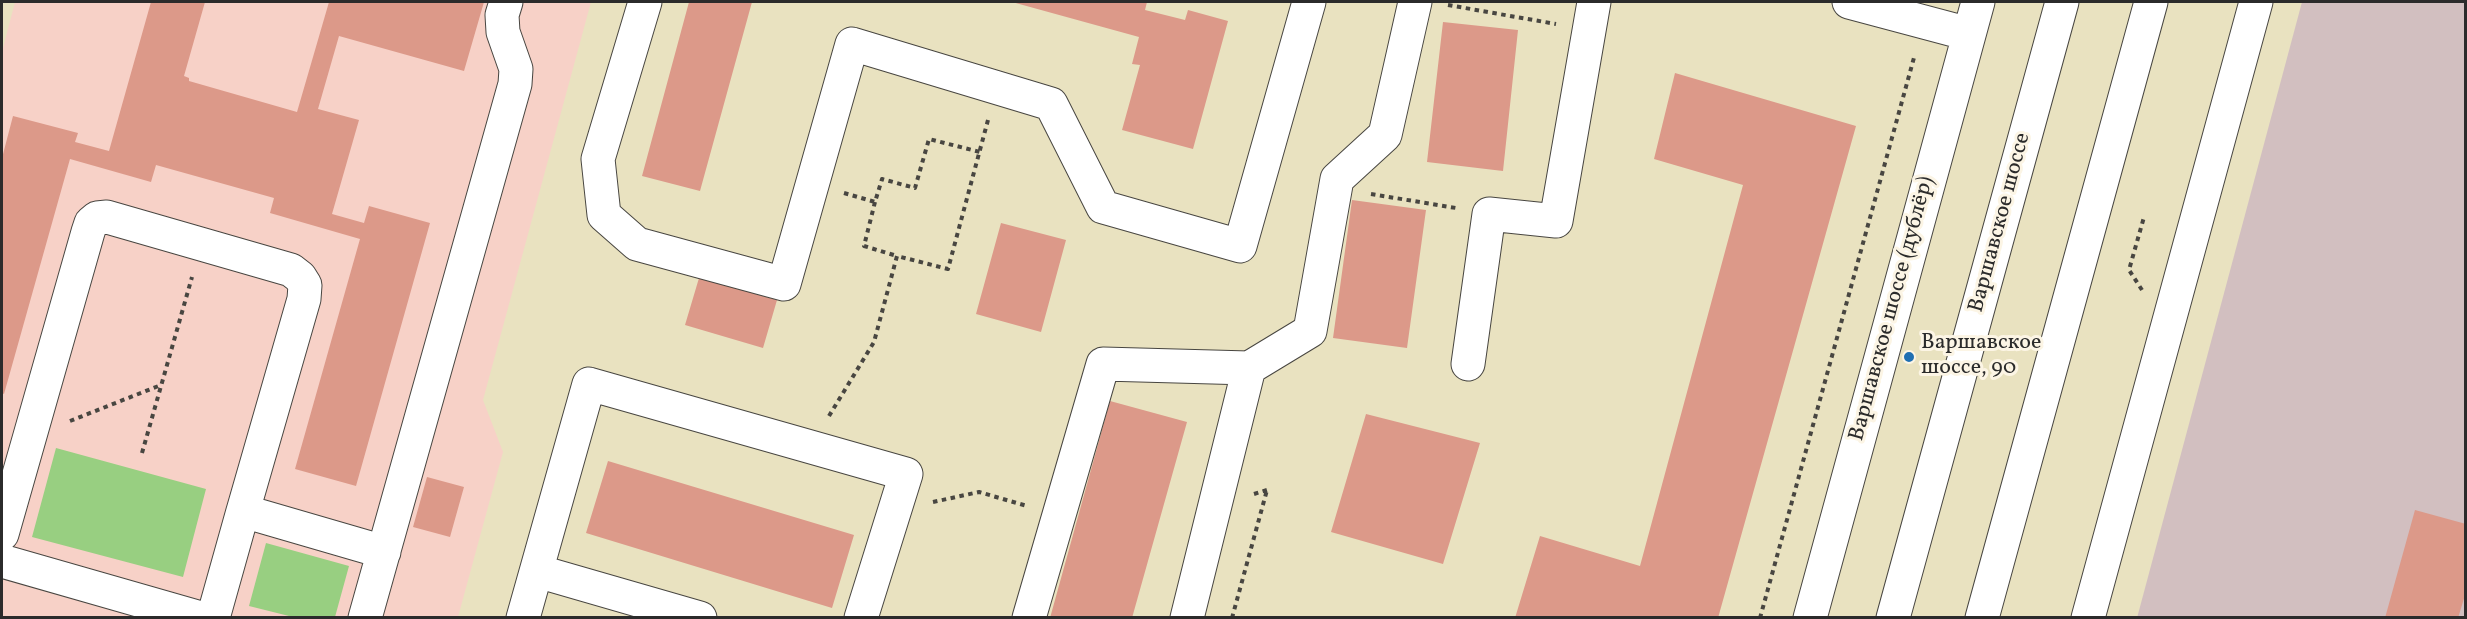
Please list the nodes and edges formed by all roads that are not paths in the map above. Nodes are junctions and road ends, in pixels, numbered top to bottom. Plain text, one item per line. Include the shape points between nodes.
1 (506, 2) edge
2 (645, 2) edge
3 (1309, 2) edge
4 (1849, 2) edge
5 (1978, 2) edge
6 (2062, 2) edge
7 (2151, 2) edge
8 (2256, 2) edge
9 (1428, 3) edge
10 (1592, 16) edge
11 (1969, 34) junction
12 (1468, 364) dead end
13 (1250, 368) junction
14 (243, 511) junction
15 (2, 534) edge
16 (384, 552) junction
17 (2, 561) edge
18 (537, 571) junction
19 (201, 618) edge
20 (213, 618) edge
21 (365, 618) edge
22 (523, 618) edge
23 (700, 618) edge
24 (861, 618) edge
25 (1029, 618) edge
26 (1186, 618) edge
27 (1810, 618) edge
28 (1893, 618) edge
29 (1982, 618) edge
30 (2088, 618) edge

1 - 16 street via 503,32 516,69 515,84
2 - 3 street via 598,159 604,215 638,244 784,284 852,44 1051,104 1103,207 1240,246
4 - 11 street
5 - 11 street, Варшавское шоссе (дублёр)
6 - 28 street, Варшавское шоссе
7 - 29 street
8 - 30 street
9 - 13 street via 1385,135 1337,179 1310,331
10 - 12 street via 1556,221 1489,214
11 - 27 street, Варшавское шоссе (дублёр)
13 - 25 street via 1102,364
13 - 26 street
14 - 15 street via 305,285 291,270 107,217 91,223
14 - 16 street
14 - 20 street
16 - 21 street
17 - 19 street
18 - 22 street
18 - 23 street
18 - 24 street via 589,384 906,474

